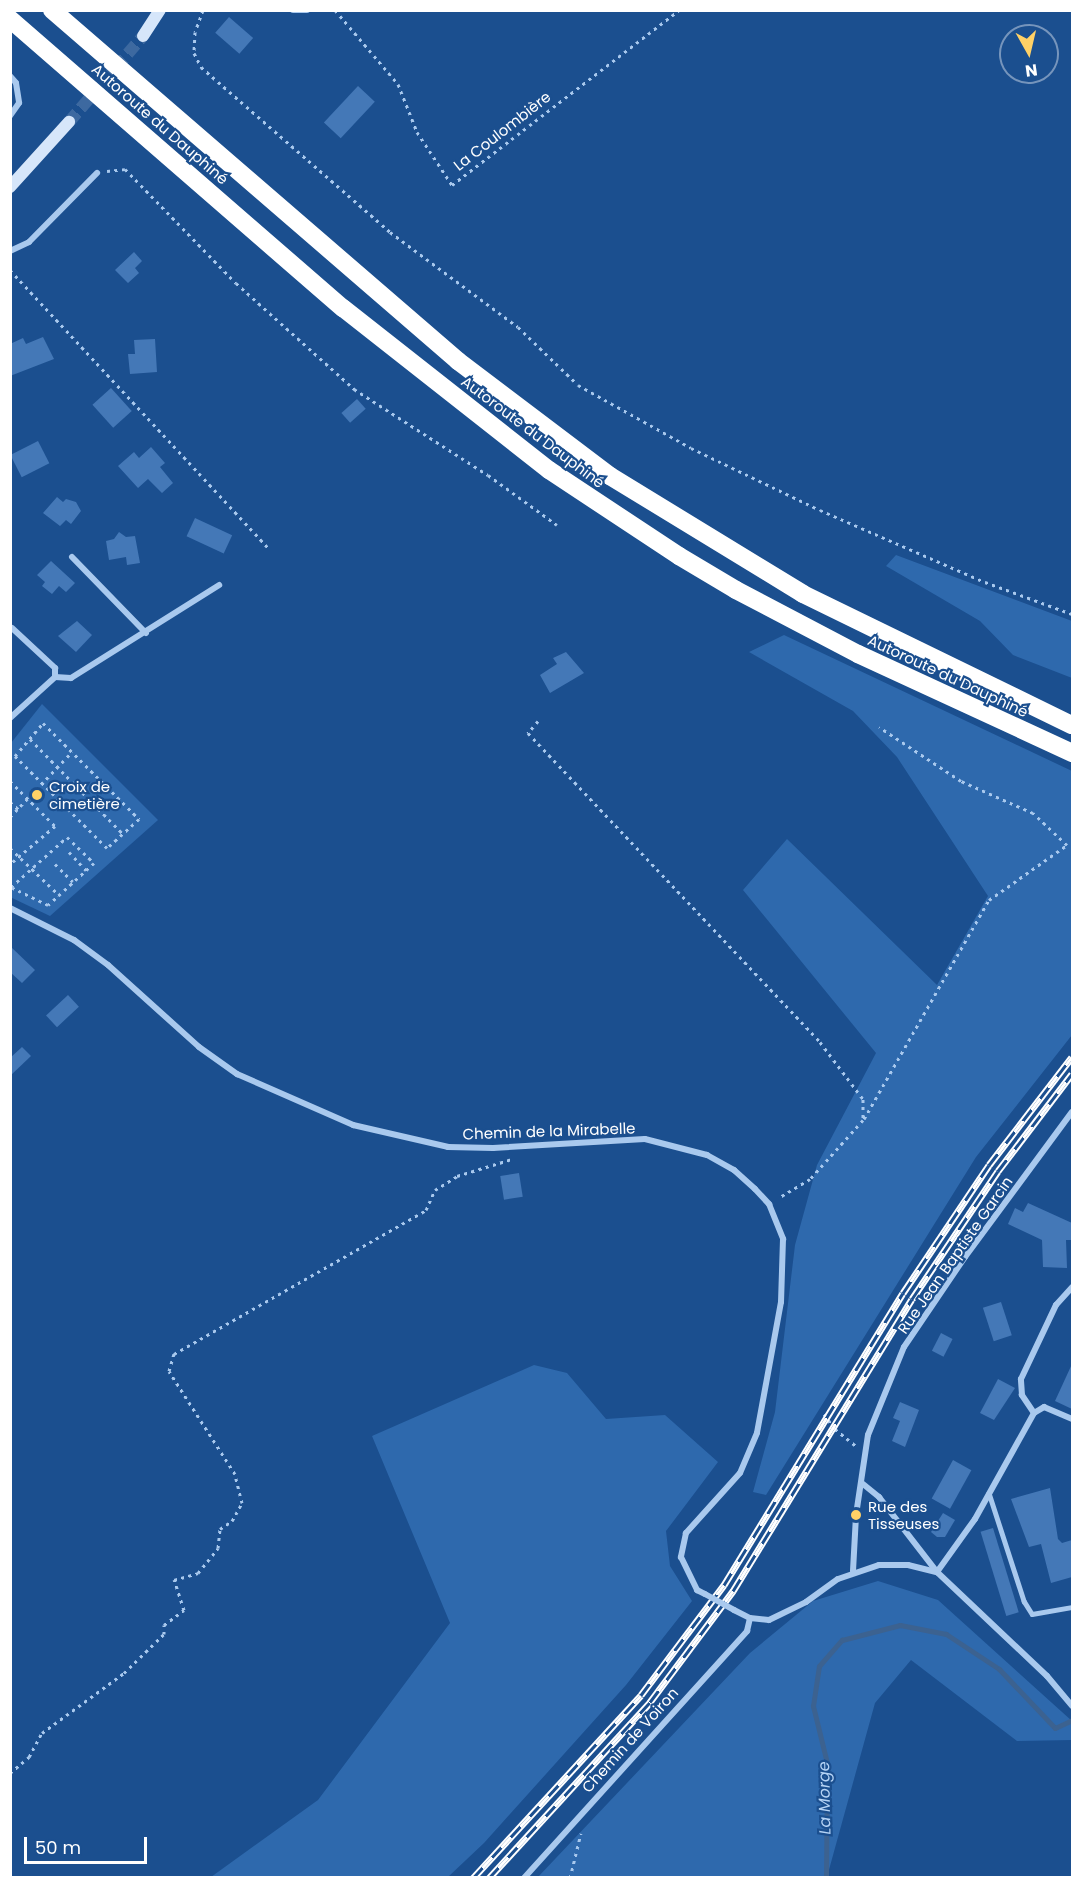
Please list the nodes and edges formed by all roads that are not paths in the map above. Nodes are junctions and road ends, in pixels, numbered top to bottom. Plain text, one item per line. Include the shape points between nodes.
1 (52, 10) edge
2 (160, 10) edge
3 (293, 10) edge
4 (307, 10) edge
5 (10, 19) edge
6 (143, 36) tunnel mouth
7 (10, 76) edge
8 (10, 116) edge
9 (69, 122) tunnel mouth
10 (97, 173) road end
11 (10, 187) edge
12 (10, 251) edge
13 (72, 557) dead end
14 (219, 585) dead end
15 (12, 628) dead end
16 (146, 633) junction
17 (55, 677) junction
18 (10, 718) edge
19 (1072, 725) edge
20 (1072, 753) edge
21 (10, 908) edge
22 (1072, 1112) edge
23 (1072, 1287) edge
24 (1034, 1413) junction
25 (1072, 1419) edge
26 (863, 1484) junction
27 (989, 1493) junction
28 (854, 1571) junction
29 (937, 1572) junction
30 (1072, 1606) edge
31 (750, 1618) junction
32 (1070, 1704) edge
33 (524, 1878) edge

1 - 19 highway, Autoroute du Dauphiné via 458,361 610,476 803,594
2 - 6 street
3 - 4 street
5 - 20 highway, Autoroute du Dauphiné via 343,308 568,483 678,556 772,609 858,654
7 - 8 street via 16,83 20,103
9 - 11 street
10 - 12 street via 29,242
13 - 16 street
14 - 16 street
15 - 17 street via 55,668
16 - 17 street via 71,678
17 - 18 street
21 - 31 street, Chemin de la Mirabelle, bridge via 74,940 108,965 199,1047 237,1074 295,1103 405,1140 448,1147 645,1139 680,1146 734,1170 769,1204 783,1239 784,1268 757,1433 740,1473 686,1533 681,1557 697,1590
22 - 26 street, Rue Jean Baptiste Garcin via 904,1347 868,1435
23 - 24 street via 1056,1305 1021,1379 1022,1395
24 - 25 street via 1044,1407
24 - 27 street
26 - 28 street, Rue Jean Baptiste Garcin via 856,1515
26 - 29 street via 879,1497
27 - 29 street
27 - 30 lane via 1024,1601 1032,1614
28 - 29 street via 879,1565 908,1565
28 - 31 street via 769,1620
29 - 32 street via 1047,1676
31 - 33 street, Chemin de Voiron via 747,1631

